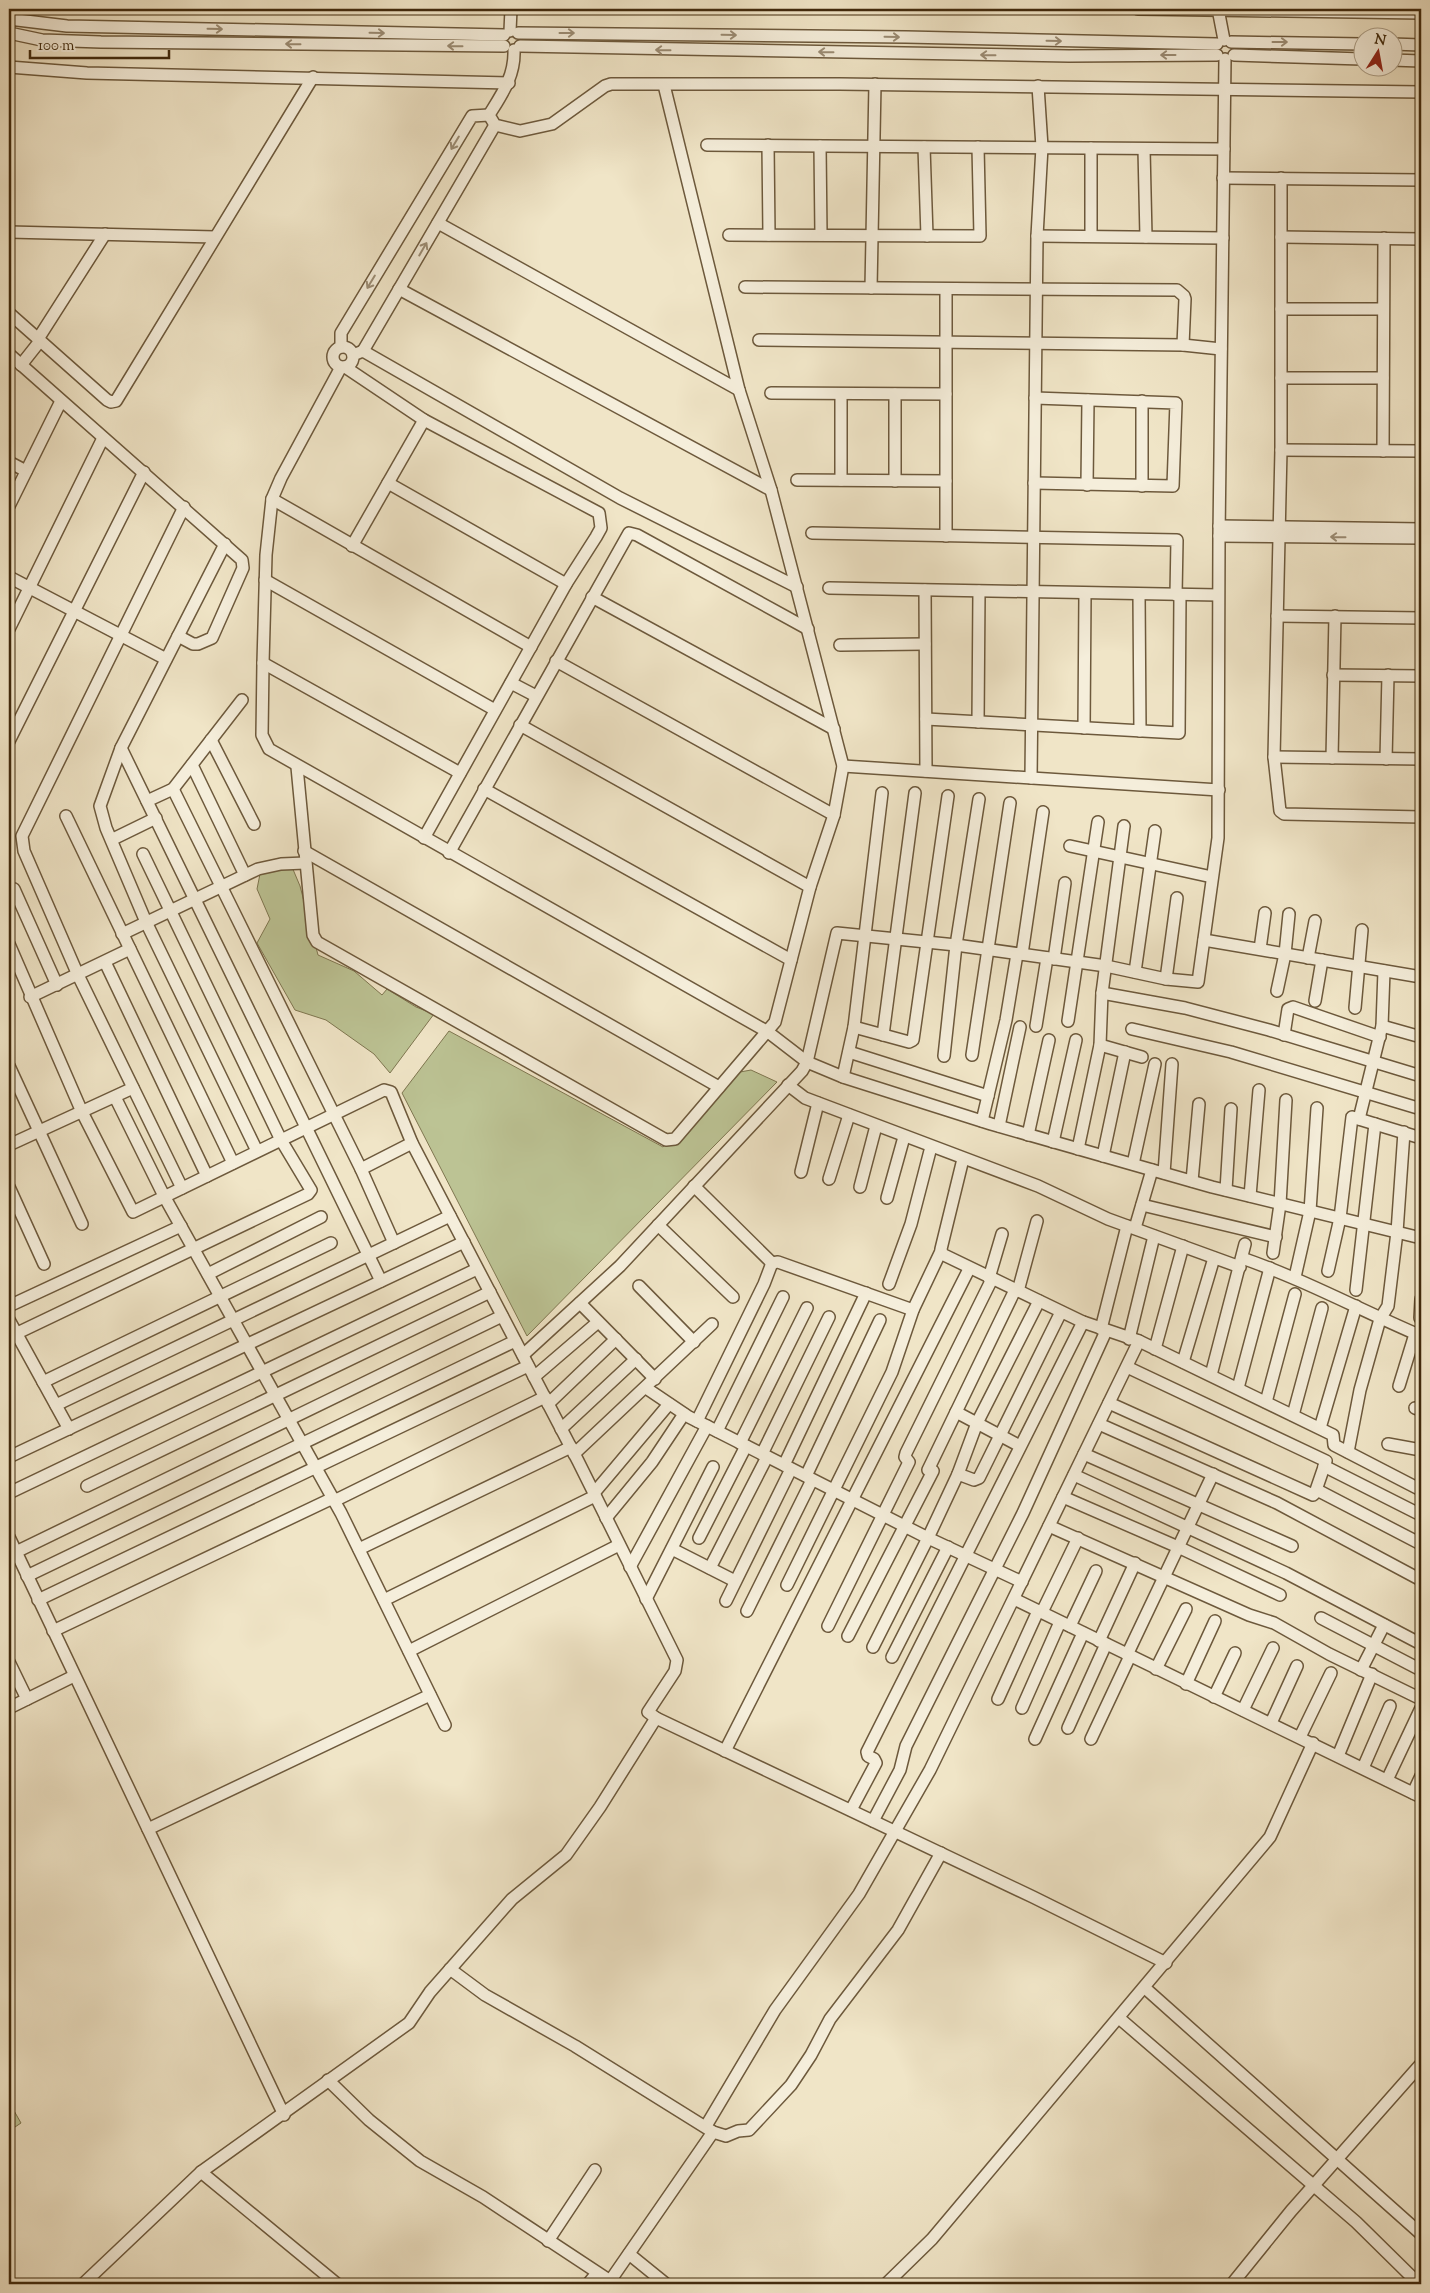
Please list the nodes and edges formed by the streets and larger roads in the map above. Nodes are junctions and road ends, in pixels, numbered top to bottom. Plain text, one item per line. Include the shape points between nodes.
1 (511, 9) edge
2 (1138, 9) edge
3 (1218, 9) edge
4 (1249, 10) edge
5 (1321, 10) edge
6 (1421, 13) edge
7 (9, 19) edge
8 (9, 34) edge
9 (512, 40) junction
10 (1352, 44) edge
11 (1402, 44) edge
12 (1421, 45) edge
13 (1225, 49) junction
14 (1352, 58) edge
15 (1402, 60) edge
16 (1421, 61) edge
17 (9, 66) edge
18 (313, 77) junction
19 (509, 82) junction
20 (875, 84) junction
21 (664, 85) junction
22 (1038, 86) junction
23 (1225, 89) junction
24 (1421, 92) edge
25 (492, 120) junction
26 (707, 145) dead end
27 (768, 146) junction
28 (820, 146) junction
29 (874, 146) junction
30 (924, 147) junction
31 (978, 147) junction
32 (1042, 147) junction
33 (1091, 148) junction
34 (1144, 149) junction
35 (1224, 149) junction
36 (1223, 178) junction
37 (1281, 178) junction
38 (1421, 180) edge
39 (438, 223) junction
40 (9, 232) edge
41 (105, 234) junction
42 (729, 235) dead end
43 (769, 235) junction
44 (820, 236) junction
45 (872, 236) junction
46 (926, 236) junction
47 (1037, 236) junction
48 (1091, 236) junction
49 (215, 237) junction
50 (1146, 237) junction
51 (1281, 237) junction
52 (1223, 238) junction
53 (1384, 238) junction
54 (1421, 239) edge
55 (745, 287) dead end
56 (871, 288) junction
57 (399, 289) junction
58 (946, 289) junction
59 (1036, 290) junction
60 (1281, 309) junction
61 (1384, 309) junction
62 (9, 313) edge
63 (759, 340) dead end
64 (946, 343) junction
65 (1036, 344) junction
66 (1183, 345) junction
67 (341, 347) junction
68 (1221, 349) junction
69 (32, 350) junction
70 (358, 353) junction
71 (9, 354) edge
72 (343, 367) junction
73 (1281, 378) junction
74 (1383, 378) junction
75 (739, 390) junction
76 (771, 393) dead end
77 (841, 394) junction
78 (896, 394) junction
79 (946, 394) junction
80 (1035, 398) junction
81 (1088, 400) junction
82 (61, 402) junction
83 (1142, 402) junction
84 (424, 420) junction
85 (103, 438) junction
86 (1280, 450) junction
87 (1383, 451) junction
88 (1421, 451) edge
89 (9, 462) edge
90 (26, 471) junction
91 (144, 472) junction
92 (797, 480) dead end
93 (841, 480) junction
94 (894, 480) junction
95 (946, 481) junction
96 (388, 483) junction
97 (1034, 483) junction
98 (1087, 485) junction
99 (1142, 486) junction
100 (771, 490) junction
101 (10, 499) edge
102 (272, 499) junction
103 (184, 507) junction
104 (1421, 529) edge
105 (1219, 531) junction
106 (1279, 532) junction
107 (812, 533) dead end
108 (946, 536) junction
109 (1034, 538) junction
110 (1421, 538) edge
111 (225, 544) junction
112 (352, 546) junction
113 (9, 577) edge
114 (266, 580) junction
115 (566, 584) junction
116 (30, 588) junction
117 (797, 588) junction
118 (829, 588) dead end
119 (925, 590) junction
120 (979, 591) junction
121 (1033, 592) junction
122 (1085, 593) junction
123 (1139, 594) junction
124 (1178, 595) junction
125 (1218, 596) junction
126 (592, 597) junction
127 (74, 611) junction
128 (1277, 616) junction
129 (1335, 616) junction
130 (1421, 618) edge
131 (9, 629) edge
132 (808, 629) junction
133 (120, 635) junction
134 (178, 636) junction
135 (925, 644) junction
136 (840, 645) dead end
137 (531, 647) junction
138 (166, 659) junction
139 (556, 661) junction
140 (263, 663) junction
141 (1334, 675) junction
142 (1388, 675) junction
143 (1421, 676) edge
144 (510, 683) junction
145 (536, 696) junction
146 (242, 700) dead end
147 (495, 710) junction
148 (926, 719) junction
149 (978, 722) junction
150 (520, 725) junction
151 (1032, 725) junction
152 (1084, 728) junction
153 (834, 729) junction
154 (1140, 730) junction
155 (211, 740) junction
156 (9, 741) edge
157 (121, 748) junction
158 (1274, 757) junction
159 (1332, 758) junction
160 (1386, 759) junction
161 (1421, 759) edge
162 (192, 765) junction
163 (842, 766) junction
164 (297, 767) junction
165 (926, 771) junction
166 (460, 773) junction
167 (1031, 778) junction
168 (173, 789) junction
169 (484, 789) junction
170 (1219, 790) junction
171 (882, 793) dead end
172 (915, 793) dead end
173 (948, 796) dead end
174 (980, 799) dead end
175 (147, 801) junction
176 (1010, 803) dead end
177 (1043, 812) dead end
178 (834, 815) junction
179 (66, 816) dead end
180 (1421, 817) edge
181 (156, 818) junction
182 (1098, 822) dead end
183 (254, 824) dead end
184 (1124, 826) dead end
185 (1155, 831) dead end
186 (424, 838) junction
187 (113, 839) junction
188 (1070, 846) dead end
189 (449, 852) junction
190 (1094, 852) junction
191 (143, 854) dead end
192 (305, 857) junction
193 (1120, 857) junction
194 (1150, 864) junction
195 (245, 875) junction
196 (1212, 877) junction
197 (1065, 883) dead end
198 (221, 886) junction
199 (810, 887) junction
200 (14, 889) dead end
201 (1177, 898) dead end
202 (195, 899) junction
203 (170, 910) junction
204 (1265, 913) dead end
205 (1289, 914) dead end
206 (1315, 921) dead end
207 (146, 922) junction
208 (1362, 930) dead end
209 (122, 934) junction
210 (864, 938) junction
211 (894, 940) junction
212 (1204, 940) junction
213 (926, 943) junction
214 (9, 944) edge
215 (956, 945) junction
216 (1260, 949) junction
217 (130, 950) junction
218 (989, 950) junction
219 (1019, 954) junction
220 (1285, 954) junction
221 (1050, 958) junction
222 (1308, 958) junction
223 (792, 960) junction
224 (1322, 960) junction
225 (104, 962) junction
226 (1078, 962) junction
227 (1106, 966) junction
228 (1359, 966) junction
229 (1384, 971) junction
230 (1135, 972) junction
231 (78, 975) junction
232 (1421, 977) edge
233 (1166, 979) junction
234 (57, 985) junction
235 (1277, 991) dead end
236 (1102, 992) junction
237 (30, 997) junction
238 (1315, 1001) dead end
239 (1355, 1008) dead end
240 (1068, 1021) dead end
241 (1036, 1026) dead end
242 (854, 1027) junction
243 (1020, 1027) dead end
244 (1132, 1029) dead end
245 (1381, 1031) junction
246 (768, 1032) junction
247 (1284, 1034) junction
248 (882, 1035) junction
249 (1421, 1036) edge
250 (1049, 1040) dead end
251 (1076, 1040) dead end
252 (1100, 1045) junction
253 (848, 1052) junction
254 (1125, 1052) junction
255 (972, 1055) dead end
256 (944, 1056) dead end
257 (1142, 1057) dead end
258 (1374, 1061) junction
259 (807, 1062) junction
260 (1155, 1064) dead end
261 (1172, 1064) dead end
262 (9, 1066) edge
263 (1421, 1076) edge
264 (843, 1077) junction
265 (788, 1085) junction
266 (719, 1087) junction
267 (133, 1088) junction
268 (1260, 1090) dead end
269 (1366, 1091) junction
270 (988, 1096) junction
271 (115, 1097) junction
272 (1286, 1100) dead end
273 (818, 1103) junction
274 (1199, 1104) dead end
275 (1317, 1108) dead end
276 (1231, 1109) dead end
277 (1421, 1109) edge
278 (82, 1112) junction
279 (333, 1114) junction
280 (849, 1115) junction
281 (1359, 1119) junction
282 (982, 1121) junction
283 (1375, 1124) junction
284 (876, 1126) junction
285 (999, 1126) junction
286 (308, 1127) junction
287 (39, 1131) junction
288 (1404, 1132) junction
289 (1028, 1134) junction
290 (904, 1137) junction
291 (1421, 1138) edge
292 (281, 1140) junction
293 (1053, 1142) junction
294 (412, 1143) junction
295 (9, 1145) edge
296 (931, 1147) junction
297 (1078, 1149) junction
298 (257, 1152) junction
299 (1103, 1156) junction
300 (963, 1159) junction
301 (233, 1163) junction
302 (1133, 1164) junction
303 (361, 1169) junction
304 (1152, 1170) junction
305 (801, 1172) dead end
306 (1164, 1173) junction
307 (207, 1176) junction
308 (829, 1179) dead end
309 (1192, 1181) junction
310 (694, 1186) junction
311 (9, 1187) edge
312 (860, 1187) dead end
313 (182, 1188) junction
314 (1226, 1190) junction
315 (164, 1196) junction
316 (1250, 1196) junction
317 (887, 1198) dead end
318 (1280, 1204) junction
319 (1142, 1205) junction
320 (1310, 1211) junction
321 (450, 1216) junction
322 (321, 1217) dead end
323 (1340, 1218) junction
324 (1037, 1222) dead end
325 (82, 1224) dead end
326 (1365, 1224) junction
327 (658, 1225) junction
328 (181, 1226) junction
329 (1131, 1227) junction
330 (1397, 1232) junction
331 (1002, 1234) dead end
332 (1154, 1236) junction
333 (1276, 1237) junction
334 (1421, 1238) edge
335 (464, 1242) junction
336 (394, 1243) junction
337 (331, 1244) dead end
338 (1245, 1244) dead end
339 (1183, 1246) junction
340 (194, 1250) junction
341 (941, 1251) junction
342 (1273, 1253) dead end
343 (369, 1255) junction
344 (1214, 1258) junction
345 (1241, 1262) junction
346 (772, 1263) junction
347 (44, 1264) dead end
348 (477, 1268) junction
349 (1270, 1268) junction
350 (969, 1269) junction
351 (1328, 1271) dead end
352 (208, 1274) junction
353 (1295, 1277) junction
354 (991, 1279) junction
355 (381, 1281) junction
356 (889, 1284) dead end
357 (639, 1286) dead end
358 (1356, 1290) dead end
359 (1016, 1291) junction
360 (490, 1292) junction
361 (866, 1293) junction
362 (1295, 1294) dead end
363 (221, 1296) junction
364 (733, 1297) dead end
365 (783, 1297) dead end
366 (1421, 1299) edge
367 (1039, 1301) junction
368 (580, 1303) junction
369 (9, 1306) edge
370 (1356, 1306) junction
371 (807, 1308) dead end
372 (1322, 1308) dead end
373 (913, 1310) junction
374 (1061, 1312) junction
375 (502, 1316) junction
376 (829, 1317) dead end
377 (1420, 1318) dead end
378 (1380, 1319) junction
379 (9, 1320) edge
380 (235, 1320) junction
381 (880, 1320) dead end
382 (598, 1322) junction
383 (1083, 1322) junction
384 (712, 1324) dead end
385 (1104, 1330) junction
386 (12, 1335) edge
387 (1418, 1335) edge
388 (616, 1339) junction
389 (1134, 1340) junction
390 (515, 1341) junction
391 (694, 1342) junction
392 (248, 1345) junction
393 (1155, 1349) junction
394 (636, 1359) junction
395 (525, 1360) junction
396 (1183, 1362) junction
397 (1127, 1366) junction
398 (263, 1371) junction
399 (1211, 1375) junction
400 (534, 1377) junction
401 (656, 1379) junction
402 (43, 1382) junction
403 (1398, 1386) dead end
404 (646, 1388) junction
405 (1238, 1388) junction
406 (276, 1395) junction
407 (546, 1401) junction
408 (1266, 1402) junction
409 (1109, 1403) junction
410 (669, 1404) junction
411 (56, 1405) junction
412 (956, 1412) junction
413 (684, 1414) junction
414 (1293, 1415) junction
415 (290, 1420) junction
416 (702, 1423) junction
417 (977, 1424) junction
418 (1099, 1424) junction
419 (1320, 1428) junction
420 (69, 1429) junction
421 (561, 1429) junction
422 (717, 1432) junction
423 (1000, 1435) junction
424 (303, 1444) junction
425 (743, 1444) junction
426 (1388, 1444) dead end
427 (1020, 1446) junction
428 (1212, 1450) junction
429 (1421, 1450) edge
430 (572, 1451) junction
431 (1348, 1452) junction
432 (1084, 1454) junction
433 (765, 1455) junction
434 (9, 1457) edge
435 (1324, 1466) junction
436 (714, 1467) dead end
437 (787, 1467) junction
438 (316, 1468) junction
439 (1202, 1469) junction
440 (958, 1474) junction
441 (1213, 1474) junction
442 (1074, 1475) junction
443 (809, 1478) junction
444 (87, 1486) dead end
445 (834, 1490) junction
446 (1317, 1490) junction
447 (1421, 1490) edge
448 (9, 1494) edge
449 (595, 1495) junction
450 (1063, 1497) junction
451 (333, 1500) junction
452 (853, 1500) junction
453 (1198, 1504) junction
454 (883, 1515) junction
455 (1421, 1516) edge
456 (606, 1518) junction
457 (905, 1526) junction
458 (1049, 1526) junction
459 (1188, 1526) junction
460 (9, 1537) edge
461 (699, 1538) dead end
462 (928, 1538) junction
463 (1078, 1538) junction
464 (1421, 1544) edge
465 (619, 1545) junction
466 (1292, 1546) dead end
467 (948, 1547) junction
468 (1178, 1547) junction
469 (358, 1549) junction
470 (672, 1549) junction
471 (16, 1552) junction
472 (964, 1555) junction
473 (1135, 1563) junction
474 (630, 1567) junction
475 (710, 1568) junction
476 (996, 1569) junction
477 (1096, 1572) dead end
478 (27, 1576) junction
479 (1164, 1576) junction
480 (1421, 1580) edge
481 (736, 1582) junction
482 (1022, 1582) junction
483 (787, 1585) dead end
484 (1280, 1596) dead end
485 (646, 1599) junction
486 (1014, 1599) junction
487 (38, 1600) junction
488 (384, 1600) junction
489 (726, 1601) dead end
490 (1186, 1609) dead end
491 (747, 1611) dead end
492 (1040, 1612) junction
493 (1321, 1618) dead end
494 (1215, 1621) dead end
495 (1065, 1624) junction
496 (1384, 1625) junction
497 (828, 1626) dead end
498 (53, 1631) junction
499 (1083, 1633) junction
500 (848, 1636) dead end
501 (1102, 1643) junction
502 (1421, 1644) edge
503 (1374, 1646) junction
504 (873, 1648) dead end
505 (1273, 1648) dead end
506 (409, 1651) junction
507 (1235, 1653) dead end
508 (1128, 1655) junction
509 (892, 1657) dead end
510 (9, 1662) edge
511 (1298, 1666) dead end
512 (1156, 1669) junction
513 (1421, 1670) edge
514 (1367, 1672) junction
515 (1331, 1673) dead end
516 (74, 1676) junction
517 (1186, 1684) junction
518 (430, 1695) junction
519 (1214, 1697) junction
520 (1421, 1698) edge
521 (998, 1699) dead end
522 (27, 1700) junction
523 (1390, 1706) dead end
524 (9, 1708) edge
525 (1022, 1708) dead end
526 (1421, 1708) edge
527 (1243, 1710) junction
528 (656, 1718) junction
529 (1272, 1723) junction
530 (445, 1726) dead end
531 (1068, 1728) dead end
532 (1300, 1737) junction
533 (1035, 1739) dead end
534 (1091, 1739) dead end
535 (1312, 1743) junction
536 (726, 1751) junction
537 (1338, 1756) junction
538 (1363, 1768) junction
539 (1421, 1776) edge
540 (1387, 1780) junction
541 (1417, 1795) edge
542 (851, 1810) junction
543 (873, 1821) junction
544 (148, 1829) junction
545 (895, 1831) junction
546 (941, 1853) junction
547 (1166, 1963) junction
548 (450, 1969) junction
549 (1145, 1988) junction
550 (1119, 2018) junction
551 (1421, 2064) edge
552 (328, 2080) junction
553 (284, 2115) junction
554 (709, 2129) junction
555 (1337, 2160) junction
556 (595, 2170) dead end
557 (201, 2172) junction
558 (1314, 2186) junction
559 (1421, 2234) edge
560 (548, 2241) junction
561 (629, 2254) junction
562 (597, 2273) junction
563 (613, 2283) edge
564 (83, 2284) edge
565 (337, 2284) edge
566 (588, 2284) edge
567 (666, 2284) edge
568 (886, 2284) edge
569 (1232, 2284) edge
570 (1418, 2284) edge

1 - 9 street
2 - 3 street
3 - 4 street
3 - 13 street
4 - 5 street
5 - 6 street
7 -> 9 street via 67,26
9 -> 8 street via 101,42 42,40
9 -> 13 street via 877,37
13 -> 9 street via 1069,56
9 - 19 street via 514,63
13 -> 10 street
11 - 12 street
13 - 14 street
13 - 23 street
15 - 16 street
17 - 18 street via 96,74
18 - 19 street
18 - 49 street
19 - 25 street
20 - 21 street
20 - 22 street
20 - 29 street
21 - 25 street via 604,86 552,124 520,131
21 - 75 street
22 - 23 street
22 - 32 street
23 - 24 street
23 - 35 street
25 - 39 street
25 -> 67 street via 472,116 341,333
26 - 27 street
27 - 28 street
27 - 43 street
28 - 29 street
28 - 44 street
29 - 30 street
29 - 45 street
30 - 31 street
30 - 46 street
31 - 32 street
31 - 46 street via 980,236
32 - 33 street
32 - 47 street
33 - 34 street
33 - 48 street
34 - 35 street
34 - 50 street
35 - 36 street
36 - 37 street
36 - 52 street
37 - 38 street
37 - 51 street
57 -> 39 street
39 - 75 street
40 - 41 street
41 - 49 street
41 - 69 street
42 - 43 street
43 - 44 street
44 - 45 street
45 - 46 street
45 - 56 street
47 - 48 street
47 - 59 street
48 - 50 street
49 - 69 street via 114,402
50 - 52 street
51 - 53 street
51 - 60 street
52 - 68 street
53 - 54 street
53 - 61 street
55 - 56 street
56 - 58 street
57 - 70 street
57 - 100 street
58 - 59 street
58 - 64 street
59 - 65 street
59 - 66 street via 1177,290 1185,299
60 - 61 street
60 - 73 street
61 - 74 street
62 - 69 street
63 - 64 street
64 - 65 street
64 - 79 street
65 - 66 street
65 - 80 street
66 - 68 street
67 - 70 street
67 - 72 street via 333,355 334,362
68 - 105 street
69 - 71 street
69 - 82 street
70 - 72 street via 351,363
70 - 117 street via 620,498
72 - 84 street
72 - 102 street
73 - 74 street
73 - 86 street
74 - 87 street
75 - 100 street
76 - 77 street
77 - 78 street
77 - 93 street
78 - 79 street
78 - 94 street
79 - 95 street
80 - 81 street
80 - 97 street
81 - 83 street
81 - 98 street
82 - 85 street
82 - 90 street
83 - 99 street
83 - 99 street via 1176,403 1175,484 1171,487
84 - 96 street
84 - 115 street via 599,513 601,528
85 - 91 street
85 - 116 street
86 - 87 street
86 - 106 street
87 - 88 street
89 - 90 street
90 - 101 street
91 - 103 street
91 - 127 street
92 - 93 street
93 - 94 street
94 - 95 street
95 - 108 street
96 - 112 street
96 - 115 street
97 - 98 street
97 - 109 street
98 - 99 street
100 - 117 street
102 - 112 street
102 - 114 street
103 - 111 street
103 - 133 street
104 - 106 street
105 - 106 street
105 - 125 street
110 -> 106 street
106 - 128 street
107 - 108 street
108 - 109 street
109 - 121 street
109 - 124 street via 1177,540
111 - 134 street
111 - 134 street via 242,560 243,568 214,636 198,644
112 - 137 street
113 - 116 street
114 - 140 street
114 - 147 street
115 - 137 street
116 - 127 street
116 - 131 street
117 - 132 street
118 - 119 street
119 - 120 street
119 - 135 street
120 - 121 street
120 - 149 street
121 - 122 street
121 - 151 street
122 - 123 street
122 - 152 street
123 - 124 street
123 - 154 street
124 - 125 street
124 - 154 street via 1179,733
125 - 170 street
126 - 132 street via 627,535 632,533
126 - 139 street
126 - 153 street
127 - 133 street
127 - 156 street
128 - 129 street
128 - 158 street
129 - 130 street
129 - 141 street
132 - 153 street
133 - 138 street
133 - 231 street via 22,836 24,851
134 - 138 street
135 - 136 street
135 - 148 street
137 - 144 street
138 - 157 street
139 - 145 street
139 - 178 street
140 - 164 street via 262,735 269,749
140 - 166 street
141 - 142 street
141 - 159 street
142 - 143 street
142 - 160 street
144 - 145 street
144 - 147 street
145 - 150 street
146 - 155 street
147 - 166 street
148 - 149 street
148 - 165 street
149 - 151 street
150 - 169 street
150 - 199 street
151 - 152 street
151 - 167 street
152 - 154 street
153 - 163 street
155 - 162 street
155 - 183 street
157 - 175 street
157 - 187 street via 100,802 104,822
158 - 159 street
158 - 180 street via 1277,800 1282,813
159 - 160 street
160 - 161 street
162 - 168 street
162 - 195 street
163 - 165 street
163 - 178 street
164 - 186 street
164 - 192 street
165 - 167 street
166 - 186 street
167 - 170 street
168 - 175 street
168 - 198 street
169 - 189 street
169 - 223 street
170 - 196 street via 1218,838
171 - 210 street
172 - 211 street
173 - 213 street
174 - 215 street
175 - 181 street
176 - 218 street
177 - 219 street
178 - 199 street
179 - 209 street
181 - 187 street
181 - 202 street
182 - 190 street
184 - 193 street
185 - 194 street
186 - 189 street
187 - 207 street
188 - 190 street
189 - 246 street
190 - 193 street
190 - 226 street
191 - 203 street
192 - 195 street
192 - 266 street
192 - 266 street via 313,935 320,944 666,1140 675,1139
193 - 194 street
193 - 227 street
194 - 196 street
194 - 230 street
195 - 198 street
196 - 212 street
197 - 221 street
198 - 202 street
198 - 279 street
199 - 223 street
200 - 234 street
201 - 233 street
202 - 203 street
202 - 286 street
203 - 207 street
203 - 292 street
204 - 216 street
205 - 220 street
206 - 222 street
207 - 209 street
207 - 298 street
208 - 228 street
209 - 217 street
210 - 211 street
210 - 242 street
210 - 259 street via 837,933
211 - 213 street
211 - 248 street
212 - 216 street
212 - 233 street via 1198,983
213 - 215 street
213 - 248 street via 913,1040 909,1042
214 - 237 street
215 - 218 street
215 - 256 street
216 - 220 street
217 - 225 street
217 - 301 street
218 - 219 street
218 - 255 street
219 - 221 street
219 - 270 street
220 - 222 street
220 - 235 street
221 - 226 street
221 - 241 street
222 - 224 street
223 - 246 street via 775,1022
224 - 228 street
224 - 238 street
225 - 231 street
225 - 307 street
226 - 227 street
226 - 240 street
227 - 230 street
227 - 236 street
228 - 229 street
228 - 239 street
229 - 232 street
229 - 245 street
230 - 233 street
231 - 234 street
231 - 267 street
234 - 237 street
236 - 247 street via 1186,1008
236 - 252 street
237 - 278 street
242 - 248 street
242 - 253 street
243 - 285 street
244 - 269 street via 1231,1052
245 - 247 street via 1293,1007 1288,1009
245 - 249 street
245 - 258 street
246 - 259 street
246 - 266 street
247 - 258 street
250 - 289 street
251 - 293 street
252 - 254 street
252 - 297 street
253 - 264 street
253 - 270 street
254 - 257 street
254 - 299 street
258 - 263 street
258 - 269 street
259 - 264 street
259 - 265 street
260 - 302 street
261 - 306 street
262 - 287 street
264 - 282 street
265 - 273 street
265 - 310 street
267 - 271 street
267 - 313 street
268 - 316 street
269 - 277 street
269 - 281 street
270 - 282 street
271 - 278 street
271 - 315 street
272 - 318 street
273 - 280 street
273 - 305 street
274 - 309 street
275 - 320 street
276 - 314 street
278 - 287 street
278 - 315 street via 133,1212
279 - 286 street
279 - 294 street via 388,1090
279 - 303 street
280 - 284 street
280 - 308 street
281 - 283 street
281 - 323 street via 1354,1116 1351,1119
282 - 285 street
283 - 288 street
283 - 326 street
284 - 290 street
284 - 312 street
285 - 289 street
286 - 292 street
286 - 343 street
287 - 295 street
287 - 325 street
288 - 291 street
288 - 330 street
289 - 293 street
290 - 296 street
290 - 317 street
292 - 298 street
292 - 340 street via 310,1192
293 - 297 street
294 - 303 street
294 - 321 street
296 - 300 street
296 - 356 street via 911,1224
297 - 299 street
298 - 301 street
299 - 302 street
300 - 329 street via 1038,1186
300 - 341 street
301 - 307 street
302 - 304 street
303 - 336 street
304 - 306 street
304 - 319 street
306 - 309 street
307 - 313 street
309 - 314 street
310 - 327 street
310 - 346 street
311 - 347 street
313 - 315 street
314 - 316 street
315 - 328 street
316 - 318 street
318 - 320 street
318 - 333 street
319 - 329 street
319 - 333 street
320 - 323 street
320 - 353 street
321 - 335 street
321 - 336 street
322 - 352 street
323 - 326 street
323 - 351 street
324 - 359 street
326 - 330 street
326 - 358 street
327 - 364 street
327 - 368 street
328 - 340 street
328 - 369 street
329 - 332 street
329 - 385 street
330 - 334 street
330 - 378 street via 1388,1306
331 - 354 street
332 - 339 street
332 - 389 street
333 - 342 street
335 - 348 street
335 - 355 street
336 - 343 street
337 - 363 street
338 - 345 street
339 - 344 street
339 - 393 street
340 - 352 street
340 - 386 street
341 - 350 street via 944,1256
341 - 373 street
343 - 355 street
343 - 380 street
344 - 345 street
344 - 396 street
345 - 349 street
345 - 399 street
346 - 361 street via 778,1262
346 - 416 street
348 - 360 street
348 - 398 street
349 - 353 street
349 - 405 street
350 - 354 street
350 - 452 street
352 - 363 street
353 - 370 street
354 - 359 street
354 - 454 street via 905,1454 909,1462
355 - 392 street
357 - 391 street
359 - 367 street
359 - 412 street
360 - 375 street
360 - 406 street
361 - 373 street
361 - 437 street
362 - 408 street
363 - 380 street
363 - 402 street
365 - 422 street
366 - 377 street
367 - 374 street
367 - 417 street
368 - 382 street
368 - 395 street
370 - 378 street
370 - 419 street
371 - 425 street
372 - 414 street
373 - 445 street via 892,1372
374 - 383 street
374 - 423 street
375 - 390 street
375 - 415 street
376 - 433 street
378 - 387 street
378 - 431 street via 1360,1390
379 - 386 street
380 - 392 street
380 - 411 street
381 - 443 street
382 - 388 street
382 - 400 street
383 - 385 street
383 - 427 street
384 - 391 street
385 - 389 street
385 - 476 street
386 - 402 street
387 - 403 street
388 - 394 street
388 - 407 street
389 - 393 street
389 - 397 street
390 - 395 street
390 - 424 street
391 - 401 street
392 - 398 street
392 - 420 street
393 - 396 street
394 - 401 street
394 - 421 street
395 - 400 street
395 - 438 street
396 - 399 street
397 - 409 street
397 - 435 street via 1326,1461
398 - 406 street
398 - 448 street
399 - 405 street
400 - 407 street
401 - 404 street
402 - 411 street
404 - 410 street
404 - 430 street
405 - 408 street
406 - 415 street
406 - 444 street
407 - 421 street
407 - 451 street
408 - 414 street
409 - 418 street
409 - 428 street
410 - 413 street
410 - 449 street
411 - 420 street
412 - 417 street
412 - 457 street via 928,1470 933,1471
413 - 416 street
413 - 456 street via 652,1462
414 - 419 street
415 - 424 street
415 - 471 street
416 - 422 street
416 - 474 street
417 - 423 street
417 - 440 street
418 - 432 street
418 - 439 street
419 - 431 street via 1334,1435 1334,1445
420 - 434 street
421 - 430 street
422 - 425 street
423 - 427 street
423 - 440 street via 978,1480
424 - 438 street
424 - 478 street
425 - 433 street
425 - 461 street
426 - 429 street
427 - 472 street
428 - 439 street
428 - 446 street via 1313,1495
430 - 449 street
430 - 469 street
431 - 447 street
432 - 442 street
432 - 453 street
433 - 437 street
433 - 475 street
435 - 446 street
435 - 455 street
436 - 470 street
437 - 443 street
437 - 481 street
438 - 451 street
438 - 487 street
439 - 441 street
440 - 462 street
441 - 453 street
441 - 480 street via 1278,1503
442 - 450 street
442 - 459 street
443 - 445 street
443 - 491 street
445 - 452 street
445 - 483 street
446 - 464 street
449 - 456 street
449 - 488 street
450 - 458 street
450 - 468 street
451 - 469 street
451 - 498 street
452 - 454 street
452 - 536 street
453 - 459 street
453 - 466 street
454 - 457 street
454 - 497 street
456 - 465 street
457 - 462 street
457 - 500 street
458 - 463 street
458 - 482 street
459 - 468 street
459 - 496 street
460 - 471 street
462 - 467 street
462 - 504 street
463 - 473 street
463 - 492 street
465 - 474 street
465 - 506 street
467 - 472 street
467 - 509 street
468 - 479 street
468 - 484 street
469 - 488 street
470 - 475 street
470 - 485 street
471 - 478 street
472 - 476 street
472 - 542 street via 867,1752 876,1763
473 - 479 street
473 - 501 street
474 - 485 street
475 - 481 street
476 - 482 street
476 - 543 street via 910,1737 900,1770
477 - 495 street
478 - 487 street
479 - 508 street
479 - 514 street via 1274,1623
481 - 489 street
482 - 486 street
485 - 528 street via 678,1664 648,1712
486 - 492 street
486 - 545 street via 930,1770
487 - 498 street
488 - 506 street
490 - 512 street
492 - 495 street
492 - 521 street
493 - 503 street
494 - 517 street
495 - 499 street
495 - 525 street
496 - 502 street
496 - 503 street
498 - 516 street
499 - 501 street
499 - 533 street
501 - 508 street
501 - 531 street
503 - 513 street
503 - 514 street
505 - 527 street
506 - 518 street
507 - 519 street
508 - 512 street
508 - 534 street
510 - 522 street
511 - 529 street
512 - 517 street
514 - 520 street
514 - 537 street
515 - 532 street
516 - 522 street
516 - 544 street
517 - 519 street
518 - 530 street
518 - 544 street
519 - 527 street
522 - 524 street
523 - 538 street
526 - 540 street
527 - 529 street
528 - 536 street
528 - 548 street via 566,1854 512,1899
529 - 532 street
532 - 535 street
535 - 537 street
535 - 547 street via 1270,1837
536 - 542 street
537 - 538 street
538 - 540 street
539 - 541 street
540 - 541 street
542 - 543 street
543 - 545 street
544 - 553 street
545 - 546 street
545 - 554 street via 859,1894 775,2010
546 - 547 street
546 - 554 street via 898,1930 830,2019 792,2085 749,2130 726,2136
547 - 549 street
548 - 552 street via 409,2023
548 - 554 street via 485,1995
549 - 550 street
549 - 555 street
550 - 558 street
550 - 568 street via 932,2239
551 - 555 street
552 - 553 street
552 - 560 street via 408,2152
553 - 557 street
554 - 561 street
555 - 558 street
555 - 559 street
556 - 560 street
557 - 564 street
557 - 565 street
558 - 569 street
558 - 570 street via 1356,2222
560 - 562 street
561 - 563 street
561 - 567 street
562 - 563 street
562 - 566 street

